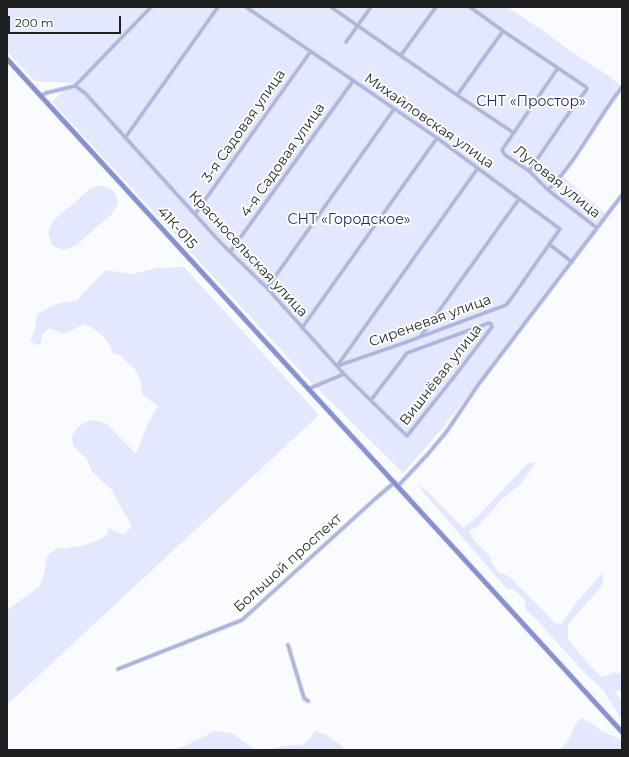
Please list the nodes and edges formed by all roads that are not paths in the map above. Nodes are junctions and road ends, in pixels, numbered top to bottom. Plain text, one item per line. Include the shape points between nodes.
1 (151, 7) edge
2 (218, 7) edge
3 (246, 7) edge
4 (331, 7) edge
5 (371, 7) edge
6 (436, 7) edge
7 (470, 7) edge
8 (358, 26) junction
9 (503, 31) junction
10 (346, 42) dead end
11 (311, 51) junction
12 (401, 55) junction
13 (7, 59) edge
14 (558, 68) junction
15 (353, 81) junction
16 (75, 86) junction
17 (622, 87) edge
18 (457, 95) junction
19 (41, 96) junction
20 (394, 110) junction
21 (514, 133) junction
22 (125, 138) junction
23 (437, 138) junction
24 (478, 168) junction
25 (529, 171) junction
26 (548, 190) junction
27 (622, 195) edge
28 (519, 199) junction
29 (195, 214) junction
30 (597, 228) junction
31 (549, 244) junction
32 (230, 252) junction
33 (572, 262) junction
34 (266, 288) junction
35 (302, 328) junction
36 (421, 336) junction
37 (337, 366) junction
38 (344, 374) junction
39 (308, 388) junction
40 (371, 400) junction
41 (407, 436) joint
42 (396, 484) junction
43 (288, 645) dead end
44 (118, 669) dead end
45 (308, 701) dead end
46 (622, 732) edge

1 - 16 street
2 - 22 street
3 - 11 street, Михайловская улица
4 - 8 street
5 - 8 street
6 - 12 street
7 - 9 street
8 - 10 street
8 - 12 street
9 - 14 street
9 - 18 street
11 - 15 street, Михайловская улица
11 - 29 street, 3-я Садовая улица
12 - 18 street
13 - 19 main road, 41К-015
14 - 21 street
14 - 25 street via 587,89
15 - 20 street, Михайловская улица
15 - 32 street, 4-я Садовая улица
16 - 19 street
16 - 22 street, Красносельская улица
17 - 26 street via 570,164
18 - 21 street
19 - 39 main road, 41К-015
20 - 23 street, Михайловская улица
20 - 34 street
21 - 25 street, Луговая улица via 502,150 503,153
22 - 29 street, Красносельская улица
23 - 24 street, Михайловская улица
23 - 35 street
24 - 28 street, Михайловская улица
24 - 37 street
25 - 26 street, Луговая улица
26 - 30 street, Луговая улица
27 - 30 street, Большой проспект
28 - 31 street, Михайловская улица via 560,229
28 - 36 street
29 - 32 street, Красносельская улица
30 - 33 street, Большой проспект
31 - 33 street
31 - 36 street, Сиреневая улица via 506,304
32 - 34 street, Красносельская улица
33 - 42 street, Большой проспект via 478,385 447,431 428,454
34 - 35 street, Красносельская улица
35 - 37 street, Красносельская улица
36 - 37 street, Сиреневая улица
37 - 38 street, Красносельская улица
38 - 39 street
38 - 40 street, Красносельская улица
39 - 42 main road, 41К-015
40 - 41 street, Красносельская улица
40 - 41 street, Вишнёвая улица via 407,353 491,324 454,377
42 - 44 street, Большой проспект via 375,499 242,620
42 - 46 main road, 41К-015
43 - 45 street via 304,698

